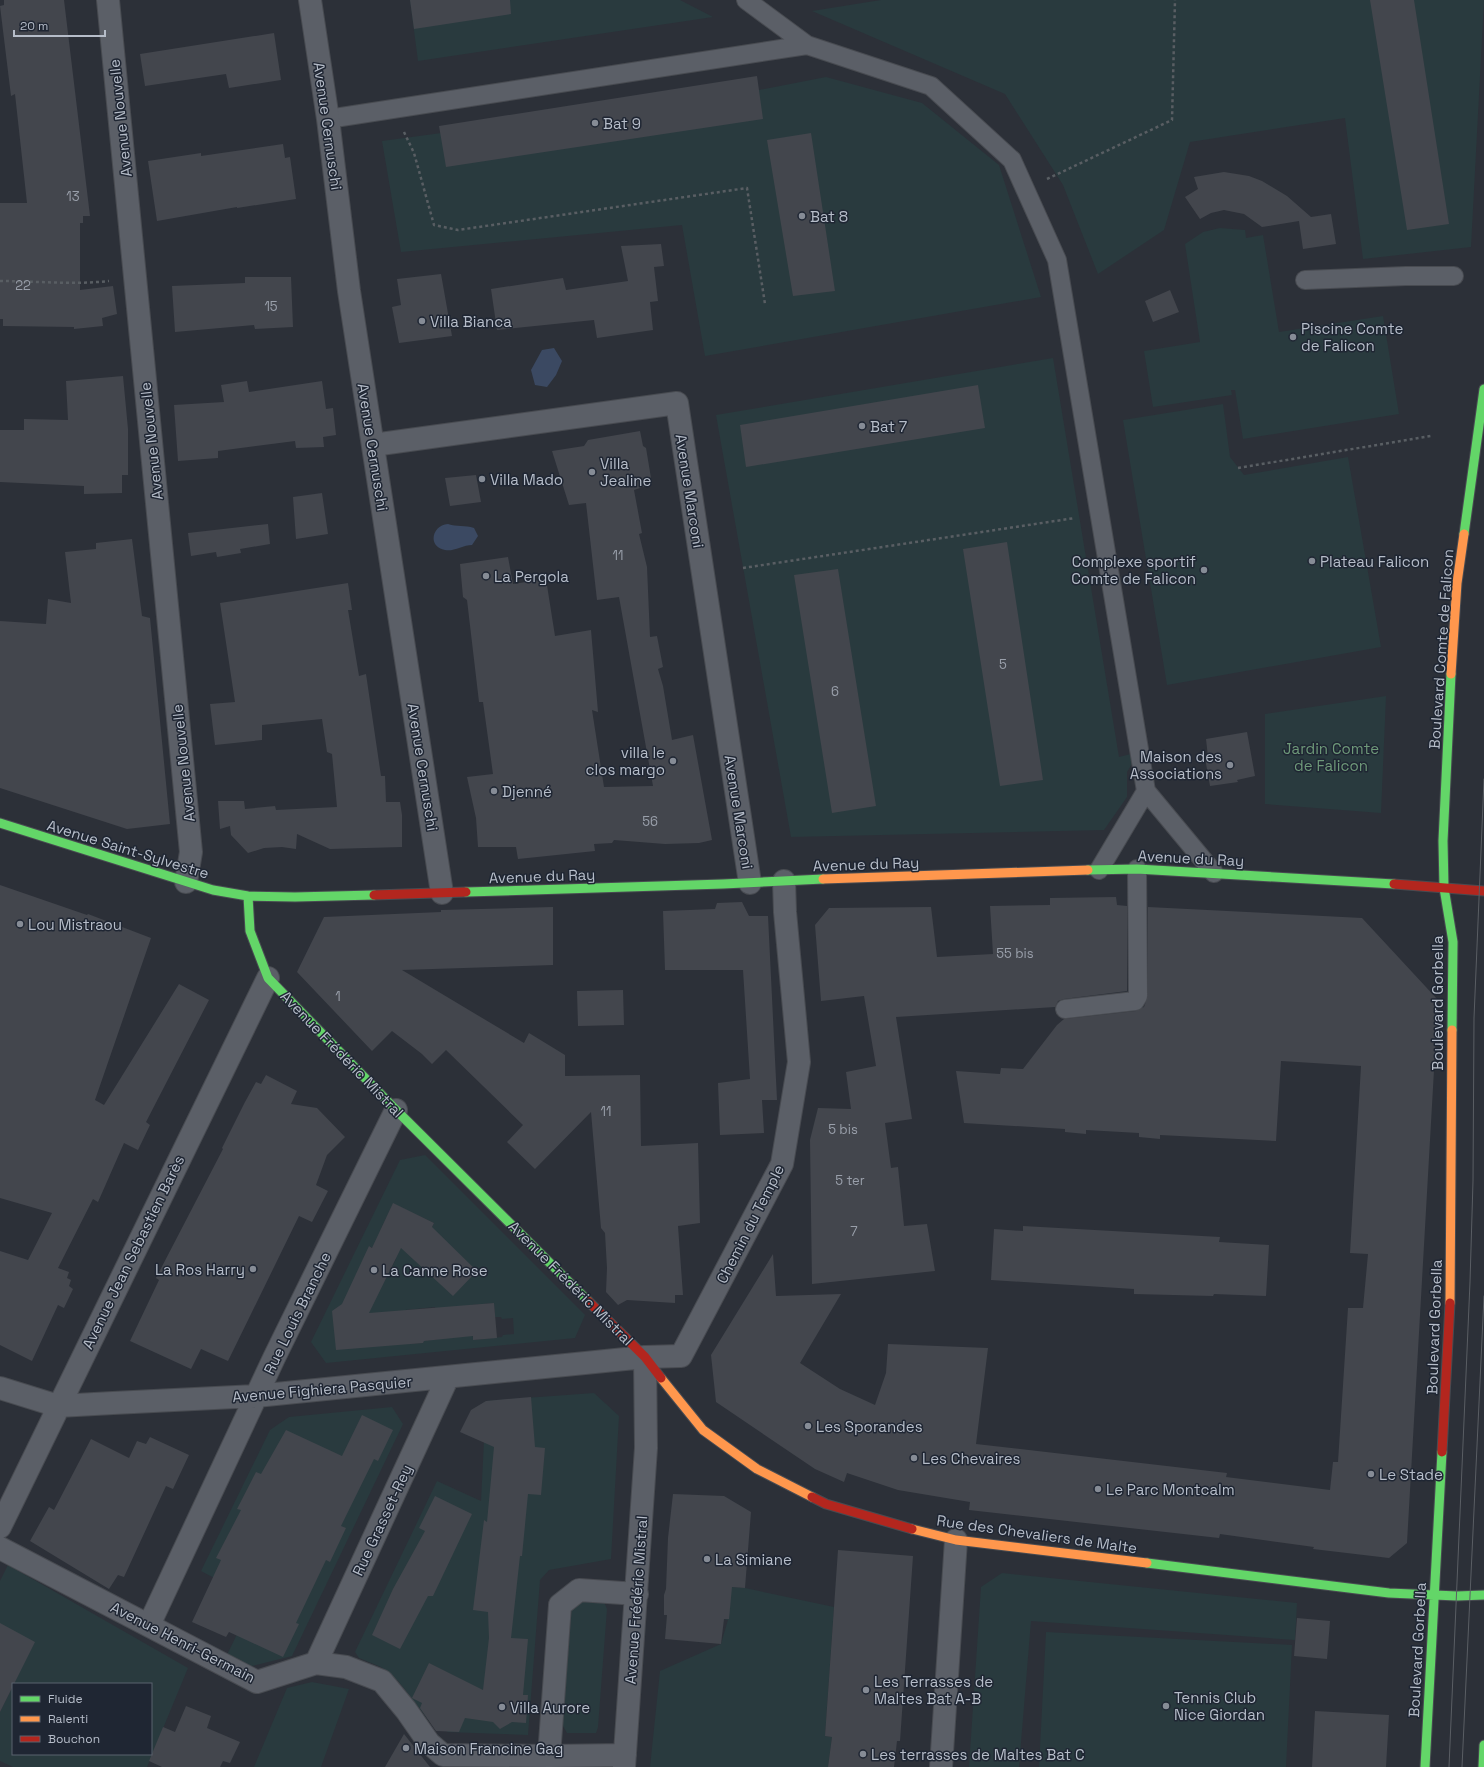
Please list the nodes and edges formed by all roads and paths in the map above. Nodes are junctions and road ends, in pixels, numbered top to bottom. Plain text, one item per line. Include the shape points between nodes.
1 (108, 0) edge
2 (310, 0) edge
3 (746, 0) edge
4 (1175, 0) edge
5 (807, 45) junction
6 (394, 110) junction
7 (328, 119) junction
8 (1025, 190) junction
9 (1454, 276) dead end
10 (136, 278) junction
11 (1305, 280) dead end
12 (0, 281) edge
13 (766, 304) dead end
14 (1484, 389) edge
15 (1431, 436) dead end
16 (373, 445) junction
17 (1238, 468) dead end
18 (1099, 515) junction
19 (743, 568) dead end
20 (1146, 791) junction
21 (0, 823) edge
22 (1137, 869) junction
23 (1100, 870) junction
24 (1214, 873) junction
25 (784, 881) junction
26 (186, 882) junction
27 (750, 883) junction
28 (1444, 888) junction
29 (1484, 891) edge
30 (442, 893) junction
31 (248, 896) junction
32 (268, 978) junction
33 (1065, 1009) dead end
34 (396, 1110) junction
35 (646, 1357) junction
36 (448, 1377) junction
37 (0, 1388) edge
38 (256, 1396) junction
39 (58, 1406) junction
40 (0, 1527) edge
41 (956, 1540) junction
42 (0, 1548) edge
43 (636, 1594) junction
44 (1484, 1595) edge
45 (1433, 1596) junction
46 (149, 1625) junction
47 (316, 1663) junction
48 (1484, 1745) edge
49 (549, 1756) junction
50 (625, 1761) edge
51 (941, 1767) edge
52 (1425, 1767) edge
53 (1483, 1767) edge

1 - 10 street, Avenue Nouvelle
2 - 7 street, Avenue Cernuschi
3 - 5 lane
4 - 8 path via 1172,120
5 - 6 lane
5 - 8 lane via 931,86 1012,160
6 - 7 lane
6 - 13 path via 414,153 434,225 458,230 747,188
7 - 16 street, Avenue Cernuschi via 349,291
8 - 18 lane via 1057,260
9 - 11 lane
10 - 12 path via 83,284
10 - 26 street, Avenue Nouvelle via 191,852
14 - 28 main road, Boulevard Comte de Falicon via 1456,583 1444,828
15 - 17 path
16 - 27 street, Avenue Marconi via 677,404
16 - 30 street, Avenue Cernuschi
18 - 19 path
18 - 20 lane
20 - 23 lane
20 - 24 lane
21 - 26 main road, Avenue Saint-Sylvestre
22 - 23 main road, Avenue du Ray
22 - 24 main road, Avenue du Ray
22 - 33 lane via 1136,1001
23 - 25 main road, Avenue du Ray
24 - 28 main road, Avenue du Ray
25 - 27 main road, Avenue du Ray
25 - 35 street, Chemin du Temple via 799,1062 782,1164 681,1356
26 - 31 main road, Avenue Saint-Sylvestre
27 - 30 main road, Avenue du Ray
28 - 29 main road, Avenue du Ray
28 - 45 main road, Boulevard Gorbella via 1453,942 1451,1285
30 - 31 main road, Avenue du Ray
31 - 32 main road, Avenue Frédéric Mistral via 250,931
32 - 34 main road, Avenue Frédéric Mistral
32 - 39 street, Avenue Jean Sebastien Barès
34 - 35 main road, Avenue Frédéric Mistral
34 - 38 street, Rue Louis Branche
35 - 36 street, Avenue Fighiera Pasquier
35 - 41 main road, Rue des Chevaliers de Malte via 703,1430 756,1469 826,1504 890,1524
35 - 43 street, Avenue Frédéric Mistral via 646,1448
36 - 38 street, Avenue Fighiera Pasquier
36 - 47 street, Rue Grasset-Rey
37 - 39 street, Avenue Fighiera Pasquier
38 - 39 street, Avenue Fighiera Pasquier
38 - 46 street, Rue Louis Branche
39 - 40 street, Avenue Jean Sebastien Barès
41 - 45 main road, Rue des Chevaliers de Malte via 1389,1593
41 - 51 street
42 - 46 street, Avenue Henri-Germain
43 - 49 street via 579,1590 560,1605
43 - 50 street, Avenue Frédéric Mistral
44 - 45 main road, Rue des Chevaliers de Malte
45 - 52 main road, Boulevard Gorbella
46 - 47 street, Avenue Henri-Germain via 257,1682
47 - 49 street, Avenue Henri-Germain via 346,1666 382,1681 429,1742 443,1755
48 - 53 main road
49 - 50 street, Avenue Henri-Germain

